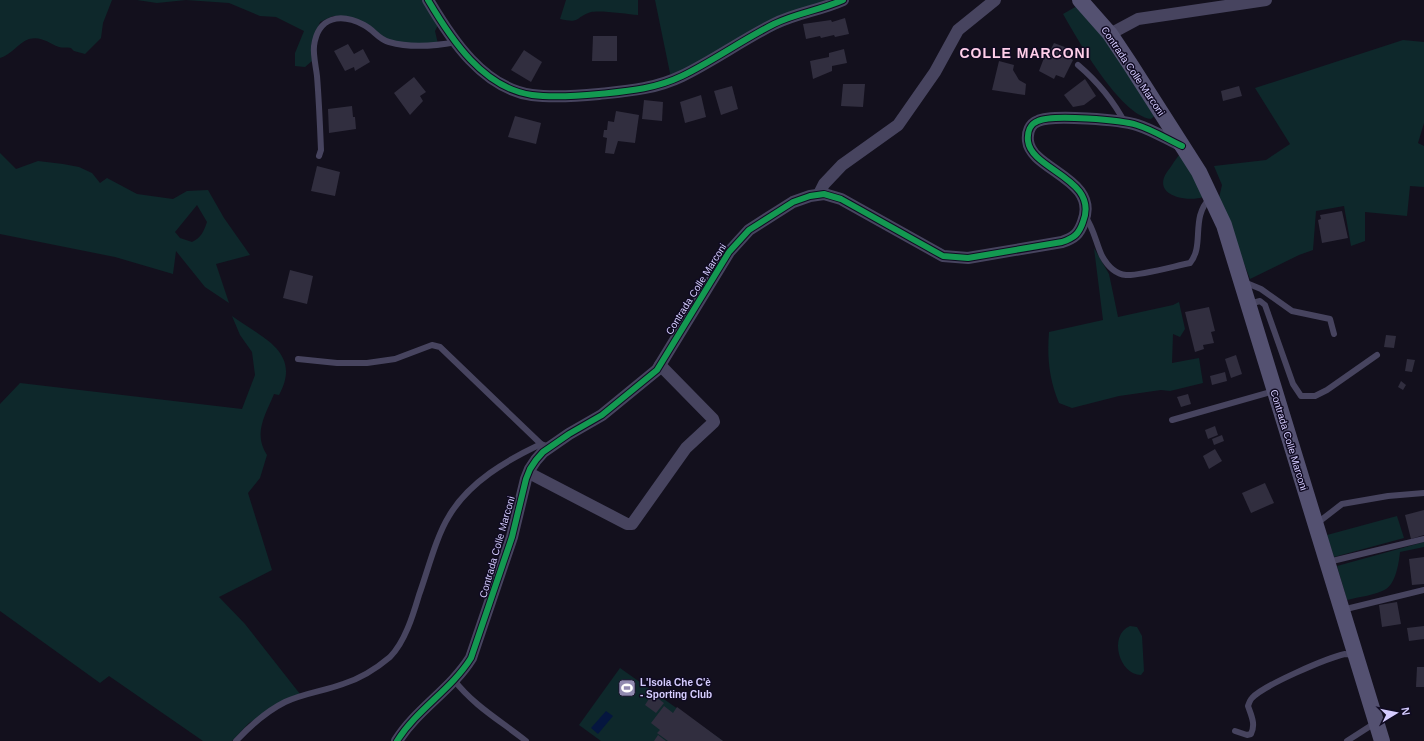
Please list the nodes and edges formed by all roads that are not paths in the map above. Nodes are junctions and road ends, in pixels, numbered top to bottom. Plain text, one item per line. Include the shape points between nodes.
1 (428, 0) edge
2 (843, 0) edge
3 (995, 0) edge
4 (1080, 0) edge
5 (1266, 0) edge
6 (1110, 34) junction
7 (456, 42) junction
8 (1078, 65) dead end
9 (1125, 122) junction
10 (1182, 146) junction
11 (320, 156) dead end
12 (819, 194) junction
13 (1211, 197) junction
14 (1086, 216) junction
15 (1241, 281) junction
16 (1248, 304) junction
17 (1334, 334) dead end
18 (1377, 355) dead end
19 (298, 359) dead end
20 (660, 365) junction
21 (1274, 391) junction
22 (1172, 420) dead end
23 (545, 445) junction
24 (529, 472) junction
25 (1424, 494) edge
26 (1315, 525) junction
27 (1424, 539) edge
28 (1326, 562) junction
29 (1424, 590) edge
30 (1341, 610) junction
31 (1355, 655) junction
32 (454, 680) junction
33 (1375, 723) junction
34 (1236, 731) dead end
35 (236, 741) edge
36 (397, 741) edge
37 (526, 741) edge
38 (1347, 741) edge
39 (1382, 741) edge

1 - 7 street
2 - 7 street via 779,22 682,76 656,87 636,90 582,95 532,95 508,88 484,72
3 - 12 street via 958,30 934,72 898,125 842,165 824,184
4 - 6 street, Contrada Colle Marconi
5 - 6 street via 1138,19
6 - 10 street, Contrada Colle Marconi
7 - 11 lane via 425,45 389,42 381,39 365,25 346,19 329,20 321,26 314,46
8 - 9 lane via 1108,95
9 - 10 street via 1138,125
9 - 14 street via 1049,118 1031,125 1028,134 1030,148 1075,186 1085,205
10 - 13 street, Contrada Colle Marconi
12 - 14 street, Contrada Colle Marconi via 841,199 943,256 968,258 1062,242 1074,238
12 - 20 street, Contrada Colle Marconi via 793,202 749,230 717,270
13 - 14 lane via 1202,206 1197,224 1196,256 1190,263 1126,275 1110,268
13 - 15 street, Contrada Colle Marconi via 1224,225
15 - 16 street, Contrada Colle Marconi
15 - 17 lane via 1260,289 1292,311 1330,320
16 - 18 lane via 1260,301 1265,305 1293,384 1301,396 1315,396 1327,390
16 - 21 street, Contrada Colle Marconi
19 - 23 lane via 367,363 395,358 432,345 440,347
20 - 23 street, Contrada Colle Marconi via 602,415
20 - 24 street via 714,422 686,448 632,524 627,524
21 - 22 lane
21 - 26 street, Contrada Colle Marconi
23 - 24 street, Contrada Colle Marconi
23 - 35 lane via 500,466 470,490 449,515 408,628 390,656 366,674 344,684 285,702 251,725
24 - 32 street, Contrada Colle Marconi via 512,537 471,658
25 - 26 lane via 1388,496 1342,504
26 - 28 street, Contrada Colle Marconi
27 - 28 lane
28 - 30 street, Contrada Colle Marconi
29 - 30 lane
30 - 31 street, Contrada Colle Marconi
31 - 33 street, Contrada Colle Marconi
31 - 34 lane via 1346,654 1275,682 1258,692 1251,698 1248,706 1254,729 1251,734 1246,735
32 - 36 street, Contrada Colle Marconi via 410,724
32 - 37 lane via 485,712
33 - 38 lane
33 - 39 street, Contrada Colle Marconi

